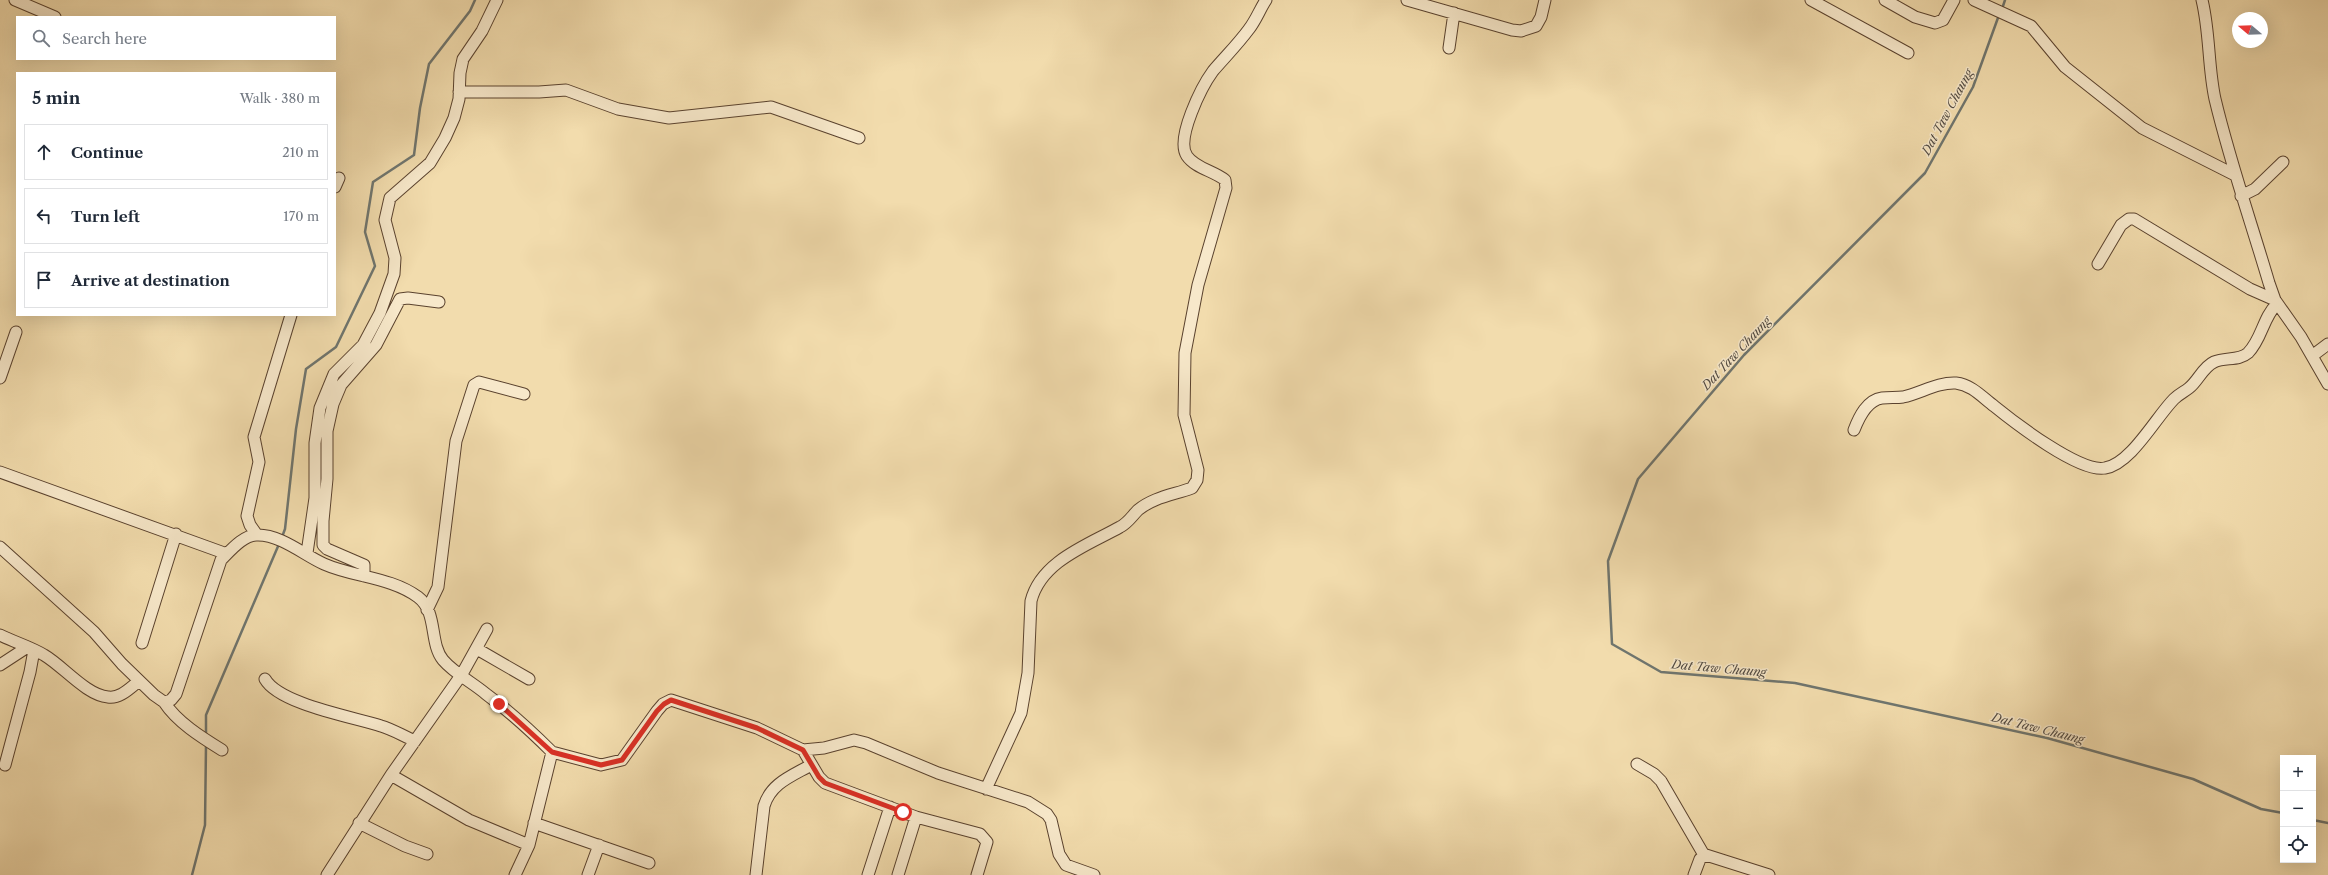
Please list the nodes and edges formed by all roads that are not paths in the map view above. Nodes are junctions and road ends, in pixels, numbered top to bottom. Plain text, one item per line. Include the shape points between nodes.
1 (15, 0) edge
2 (497, 0) edge
3 (1266, 0) edge
4 (1406, 0) edge
5 (1545, 0) edge
6 (1811, 0) edge
7 (1885, 0) edge
8 (1954, 0) edge
9 (1974, 0) edge
10 (2202, 0) edge
11 (1454, 13) junction
12 (53, 16) edge
13 (1449, 48) dead end
14 (1908, 53) dead end
15 (459, 92) junction
16 (859, 138) dead end
17 (2283, 162) dead end
18 (2235, 175) junction
19 (2241, 196) junction
20 (2098, 264) dead end
21 (439, 302) dead end
22 (2276, 302) junction
23 (291, 316) edge
24 (16, 332) dead end
25 (2328, 344) edge
26 (2312, 356) junction
27 (0, 378) edge
28 (2328, 384) edge
29 (524, 394) dead end
30 (1854, 430) dead end
31 (0, 472) edge
32 (176, 534) junction
33 (257, 535) junction
34 (0, 547) edge
35 (224, 552) junction
36 (307, 553) junction
37 (364, 576) junction
38 (427, 610) junction
39 (487, 629) dead end
40 (0, 635) edge
41 (142, 643) dead end
42 (30, 649) junction
43 (476, 649) junction
44 (0, 665) edge
45 (462, 674) junction
46 (265, 679) dead end
47 (529, 679) dead end
48 (139, 681) junction
49 (164, 702) junction
50 (414, 741) junction
51 (222, 750) dead end
52 (803, 750) junction
53 (552, 752) junction
54 (1637, 764) dead end
55 (5, 765) dead end
56 (811, 765) junction
57 (391, 775) junction
58 (986, 789) junction
59 (890, 807) junction
60 (916, 817) junction
61 (359, 823) junction
62 (534, 823) junction
63 (529, 845) junction
64 (599, 845) junction
65 (427, 854) dead end
66 (1704, 855) junction
67 (649, 863) dead end
68 (327, 875) edge
69 (514, 875) edge
70 (588, 875) edge
71 (756, 875) edge
72 (868, 875) edge
73 (898, 875) edge
74 (978, 875) edge
75 (1094, 875) edge
76 (1694, 875) edge
77 (1768, 875) edge

1 - 12 street
2 - 15 street via 482,31 463,59
3 - 58 street via 1250,28 1212,72 1202,88 1184,139 1187,157 1218,174 1225,180 1226,188 1198,285 1185,353 1184,415 1198,470 1197,480 1192,488 1162,497 1138,511 1127,523 1072,553 1043,576 1034,590 1031,601 1028,673 1021,712
4 - 11 street
5 - 11 street via 1536,26 1521,31
6 - 14 street
7 - 8 street via 1935,23 1943,20
9 - 18 street via 2030,26 2065,67 2142,128
10 - 18 street via 2210,41 2215,97
11 - 13 street
15 - 16 street via 566,90 618,109 669,118 771,107
15 - 36 street via 454,118 437,154 390,198 385,220 395,258 394,274 363,345 334,374 320,408 315,443 315,490
17 - 19 street via 2255,190
18 - 19 street
19 - 22 street
20 - 22 street via 2121,225 2129,219 2134,219
21 - 37 street via 400,299 376,345 341,385 329,419 323,545 364,565
22 - 26 street
22 - 30 street via 2247,354 2210,365 2189,388 2175,398 2127,456 2106,468 2097,469 2043,442 1972,388 1955,383 1903,397 1878,399 1866,408
23 - 33 street via 254,437 259,462 247,516
24 - 27 street
25 - 26 street
26 - 28 street
29 - 38 street via 479,382 474,385 456,441 438,587
31 - 32 street
32 - 35 street
32 - 41 street
33 - 35 street
33 - 36 street
34 - 48 street via 94,632
35 - 49 street via 176,694 171,700
36 - 37 street via 324,564
37 - 38 street via 408,591 419,598
38 - 45 street via 443,660
39 - 43 street
40 - 42 street
42 - 44 street
42 - 48 street via 60,665 74,679 97,694 107,697 117,697
42 - 55 street via 30,672
43 - 45 street
43 - 47 street
45 - 50 street
45 - 53 street
46 - 50 street via 268,686 280,694 314,707 382,726
48 - 49 street
49 - 51 street via 170,711
50 - 57 street
52 - 53 street via 757,728 671,700 657,711 622,760 601,765
52 - 56 street
52 - 58 street via 824,748 854,740
53 - 62 street
54 - 66 street via 1661,781
56 - 59 street via 825,783
56 - 71 street via 778,784 767,796
57 - 61 street
57 - 63 street via 469,820
58 - 75 street via 1028,802 1047,814 1055,831 1059,854 1066,865
59 - 60 street
59 - 72 street
60 - 73 street
60 - 74 street via 980,834 985,838 987,842
61 - 65 street
61 - 68 street
62 - 63 street
62 - 64 street
63 - 69 street
64 - 67 street
64 - 70 street
66 - 76 street
66 - 77 street

